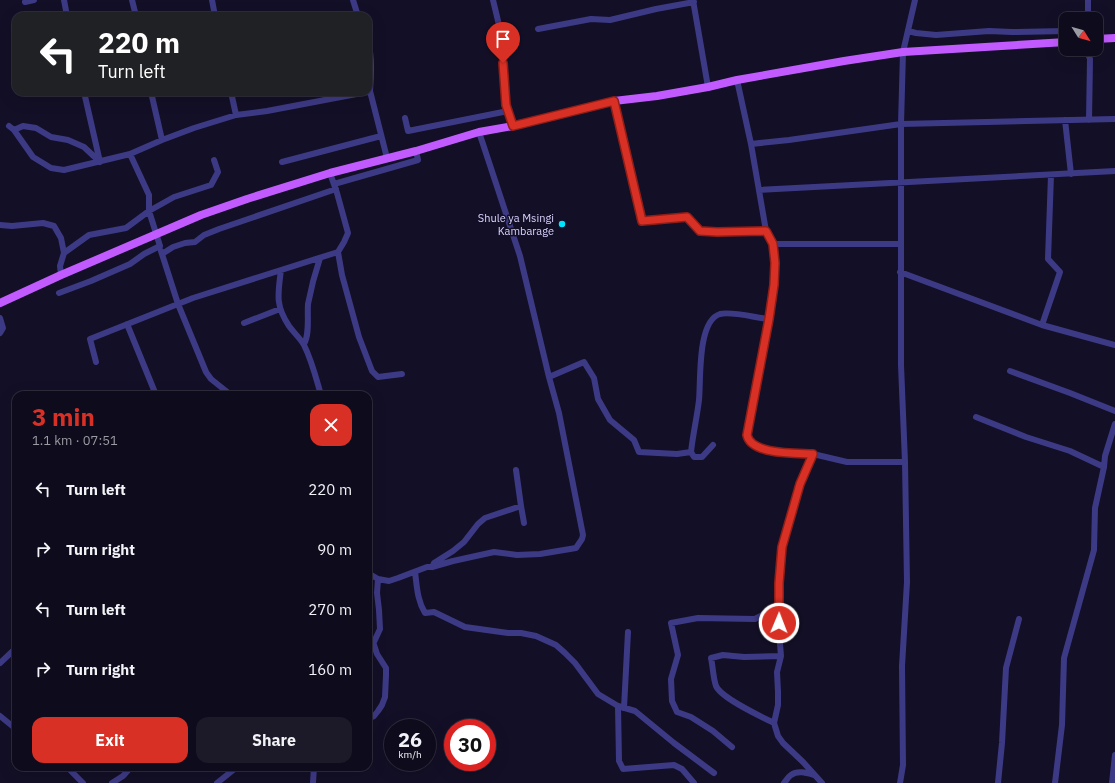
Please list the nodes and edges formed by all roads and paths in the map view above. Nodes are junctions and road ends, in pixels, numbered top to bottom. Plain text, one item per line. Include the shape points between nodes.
1 (34, 0) edge
2 (64, 0) edge
3 (132, 0) edge
4 (212, 0) edge
5 (353, 0) edge
6 (493, 0) edge
7 (915, 0) edge
8 (1088, 0) edge
9 (693, 1) edge
10 (25, 2) dead end
11 (66, 12) edge
12 (135, 12) edge
13 (214, 12) edge
14 (357, 12) edge
15 (1088, 12) edge
16 (538, 29) dead end
17 (908, 31) junction
18 (1059, 31) edge
19 (1115, 38) edge
20 (1103, 39) edge
21 (1059, 42) edge
22 (903, 52) junction
23 (1089, 56) edge
24 (737, 80) junction
25 (708, 87) junction
26 (85, 96) edge
27 (152, 96) edge
28 (232, 96) edge
29 (347, 96) edge
30 (369, 96) edge
31 (614, 101) junction
32 (508, 111) junction
33 (236, 114) junction
34 (405, 118) dead end
35 (1115, 119) edge
36 (1065, 120) junction
37 (1090, 120) junction
38 (901, 124) junction
39 (513, 126) junction
40 (479, 132) junction
41 (381, 136) junction
42 (162, 140) junction
43 (751, 144) junction
44 (416, 151) junction
45 (130, 154) junction
46 (387, 158) junction
47 (214, 160) dead end
48 (100, 162) junction
49 (282, 162) dead end
50 (1115, 171) edge
51 (330, 173) junction
52 (1071, 174) junction
53 (1051, 175) junction
54 (901, 182) junction
55 (335, 187) junction
56 (759, 190) junction
57 (149, 211) junction
58 (0, 225) edge
59 (766, 231) junction
60 (157, 234) junction
61 (773, 244) junction
62 (901, 244) junction
63 (160, 246) junction
64 (338, 252) junction
65 (64, 253) junction
66 (162, 254) junction
67 (320, 258) junction
68 (281, 270) junction
69 (900, 272) junction
70 (61, 275) junction
71 (59, 293) dead end
72 (0, 303) edge
73 (178, 304) junction
74 (280, 309) junction
75 (0, 318) edge
76 (769, 319) junction
77 (244, 323) dead end
78 (127, 324) junction
79 (1042, 325) junction
80 (0, 333) edge
81 (304, 344) junction
82 (1115, 345) edge
83 (96, 362) dead end
84 (1010, 371) dead end
85 (402, 374) dead end
86 (549, 377) junction
87 (154, 391) edge
88 (226, 391) edge
89 (320, 391) edge
90 (1115, 411) edge
91 (976, 417) dead end
92 (1115, 424) edge
93 (713, 445) dead end
94 (690, 452) junction
95 (813, 454) junction
96 (905, 462) junction
97 (1104, 467) junction
98 (516, 470) dead end
99 (521, 506) junction
100 (524, 523) dead end
101 (432, 567) junction
102 (415, 572) junction
103 (372, 575) edge
104 (378, 579) junction
105 (779, 614) junction
106 (1019, 619) dead end
107 (628, 632) dead end
108 (373, 644) joint
109 (12, 652) edge
110 (781, 656) junction
111 (0, 663) edge
112 (618, 706) junction
113 (624, 708) junction
114 (0, 716) edge
115 (372, 717) edge
116 (774, 723) junction
117 (12, 726) edge
118 (732, 747) dead end
119 (1115, 755) edge
120 (71, 771) edge
121 (127, 771) edge
122 (232, 771) edge
123 (314, 771) edge
124 (714, 773) dead end
125 (814, 775) junction
126 (83, 783) edge
127 (112, 783) edge
128 (217, 783) edge
129 (313, 783) edge
130 (694, 783) edge
131 (784, 783) edge
132 (822, 783) edge
133 (900, 783) edge
134 (998, 783) edge
135 (1055, 783) edge
136 (1112, 783) edge

1 - 10 street
2 - 11 street
3 - 12 street
4 - 13 street
5 - 14 street
6 - 32 street via 499,25
7 - 17 street
8 - 15 street
9 - 16 street via 610,20 591,19
9 - 25 street
17 - 18 street via 936,35 989,31
17 - 22 street
19 - 20 main road
21 - 22 main road
22 - 24 main road
22 - 38 street
23 - 37 street
24 - 25 main road
24 - 43 street
25 - 31 main road
26 - 48 street
27 - 42 street
28 - 33 street
29 - 33 street via 267,111
30 - 41 street
31 - 39 main road
31 - 59 street via 642,221 687,217 700,231
32 - 34 street via 408,131
32 - 39 street
33 - 42 street
35 - 37 street
36 - 37 street
36 - 38 street
36 - 52 street
38 - 43 street
38 - 54 street
39 - 40 main road
40 - 44 main road
40 - 86 street via 520,256
41 - 46 street
41 - 49 street
42 - 45 street
43 - 56 street
44 - 46 main road
44 - 55 street via 418,160
45 - 48 street
45 - 57 street via 149,195
46 - 51 main road
47 - 57 street via 218,172 211,185 174,197
48 - 48 street via 64,170 51,168 33,157 12,128 36,128 51,137 68,140 84,147
50 - 52 street
51 - 55 street
51 - 60 main road via 247,199
52 - 53 street
53 - 54 street
53 - 79 street via 1048,259 1060,272
54 - 56 street
54 - 62 street
55 - 64 street via 348,233
55 - 66 street via 219,229 195,242 173,247
56 - 59 street
57 - 60 street
57 - 65 street via 126,228 89,235
58 - 65 street via 43,223 54,226 61,238
59 - 61 street
60 - 63 street
60 - 70 main road
61 - 62 street
61 - 76 street via 774,285
62 - 69 street
63 - 66 street
63 - 71 street via 130,264
64 - 67 street
64 - 85 street via 359,337 372,371 378,377
65 - 70 street via 60,266
66 - 73 street
67 - 68 street
67 - 81 street via 312,283
68 - 73 street
68 - 74 street via 278,296
69 - 79 street
69 - 96 street
70 - 72 main road
73 - 78 street
73 - 88 street via 206,372
74 - 77 street
74 - 81 street via 289,326
75 - 80 street via 3,328
76 - 94 street via 721,314 708,326 701,356 699,399
76 - 95 street via 748,439 769,451
78 - 83 street via 90,339
78 - 87 street
79 - 82 street
81 - 89 street
84 - 90 street
86 - 94 street via 584,362 594,378 598,400 610,420 634,440 639,452
86 - 101 street via 559,413 582,539 576,548 563,551 516,555 494,552
91 - 97 street via 1070,451
92 - 97 street
93 - 94 street via 702,457 694,457
95 - 96 street via 847,462
95 - 105 street via 800,484 782,547
96 - 133 street via 907,582 902,666 903,764
97 - 135 street via 1095,508 1094,550 1064,658 1062,726
98 - 99 street
99 - 100 street
99 - 101 street via 485,518 464,542
101 - 102 street
102 - 104 street via 388,581
102 - 112 street via 417,594 425,613 434,612 465,627 508,633 521,632 556,645 575,664 598,694
103 - 104 street
104 - 108 street via 380,629
105 - 110 street
105 - 118 street via 766,612 755,619 698,618 671,623 678,655 671,680 672,701 677,712 714,731
106 - 134 street via 1006,668
107 - 113 street
108 - 115 street via 386,668 386,675 385,698
109 - 111 street
110 - 116 street via 777,672 778,705
110 - 116 street via 723,655 711,658 716,687 728,697
112 - 113 street
112 - 130 street via 618,761 623,769 674,764
113 - 124 street via 635,711
114 - 117 street
116 - 125 street via 782,743
119 - 136 street
120 - 126 street
121 - 127 street
122 - 128 street
123 - 129 street
125 - 131 street via 799,772 791,775
125 - 132 street

